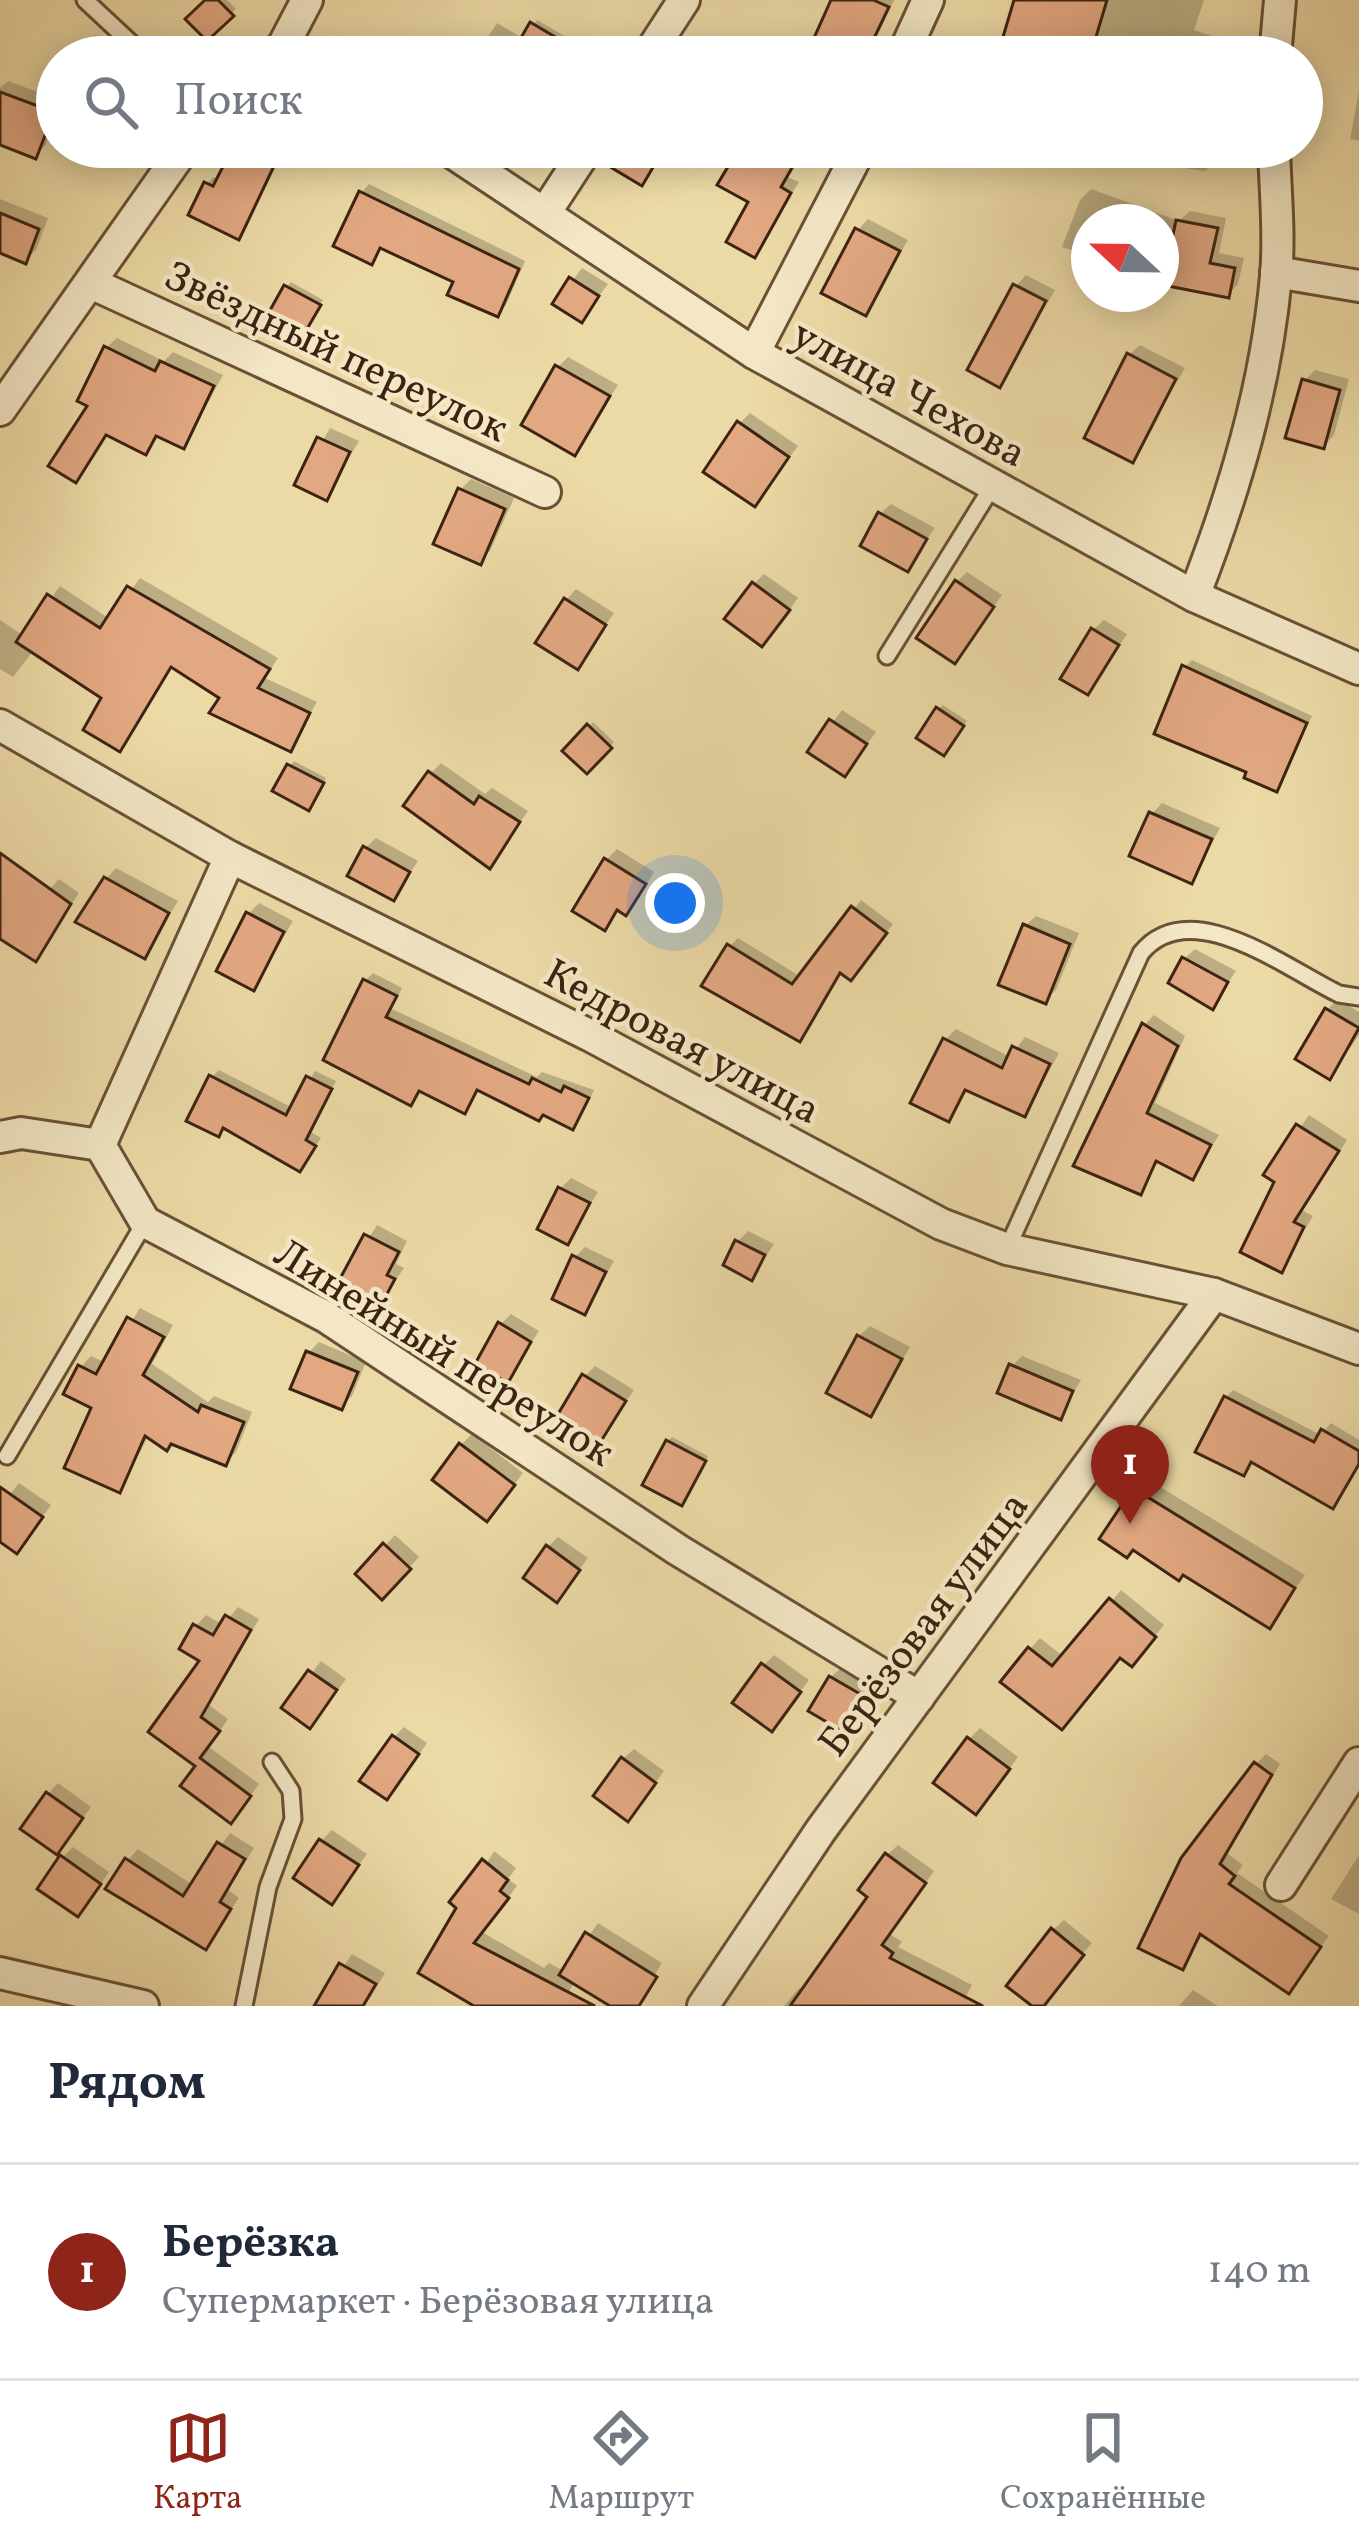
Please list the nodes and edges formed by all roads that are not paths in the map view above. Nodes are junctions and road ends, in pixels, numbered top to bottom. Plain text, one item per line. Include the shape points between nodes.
1 (85, 0) edge
2 (308, 0) edge
3 (684, 0) edge
4 (928, 0) edge
5 (1280, 0) edge
6 (124, 36) edge
7 (292, 36) edge
8 (661, 36) edge
9 (912, 36) edge
10 (1277, 36) edge
11 (171, 168) edge
12 (476, 168) edge
13 (574, 168) edge
14 (850, 168) edge
15 (1274, 168) edge
16 (545, 213) junction
17 (1276, 272) junction
18 (93, 284) junction
19 (1359, 286) edge
20 (754, 353) junction
21 (0, 410) edge
22 (992, 488) junction
23 (545, 492) dead end
24 (1194, 596) junction
25 (886, 656) dead end
26 (1359, 669) edge
27 (0, 725) edge
28 (230, 857) junction
29 (1359, 997) edge
30 (0, 1137) edge
31 (100, 1145) junction
32 (145, 1222) junction
33 (1007, 1249) junction
34 (1214, 1294) junction
35 (1359, 1348) edge
36 (7, 1456) dead end
37 (919, 1697) junction
38 (272, 1762) dead end
39 (1359, 1763) edge
40 (1281, 1886) dead end
41 (0, 1973) edge
42 (143, 2006) edge
43 (244, 2006) edge
44 (703, 2006) edge

1 - 6 lane
2 - 7 street
3 - 8 street
4 - 9 street
5 - 10 street
11 - 18 street, Звёздный переулок
12 - 16 street, улица Чехова
13 - 16 street
14 - 20 street
15 - 17 street
16 - 20 street, улица Чехова
17 - 19 street
17 - 24 street via 1261,382
18 - 21 street, Звёздный переулок
18 - 23 street, Звёздный переулок
20 - 22 street, улица Чехова
22 - 24 street, улица Чехова
22 - 25 lane
24 - 26 street, улица Чехова
27 - 28 street, Кедровая улица
28 - 31 street
28 - 33 street, Кедровая улица via 589,1035 941,1224
29 - 33 lane via 1213,932 1169,929 1152,939
30 - 31 street via 21,1132
31 - 32 street
32 - 36 lane
32 - 37 street, Линейный переулок via 326,1317 678,1550
33 - 34 street, Кедровая улица
34 - 35 street, Кедровая улица
34 - 37 street, Берёзовая улица
37 - 44 street, Берёзовая улица
38 - 43 lane via 291,1791 292,1819 268,1887
39 - 40 street
41 - 42 street

